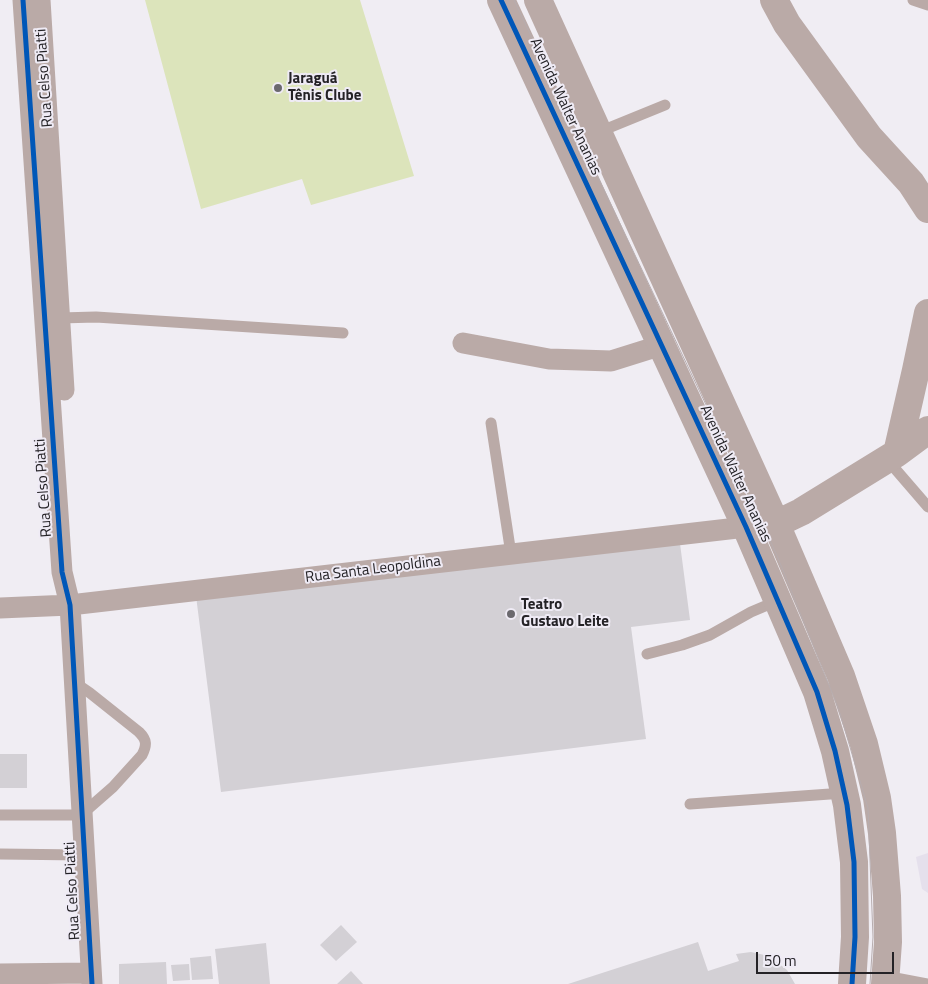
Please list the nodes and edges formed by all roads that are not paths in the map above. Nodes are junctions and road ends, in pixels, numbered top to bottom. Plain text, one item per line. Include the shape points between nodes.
1 (23, 0) edge
2 (40, 0) edge
3 (502, 0) edge
4 (538, 0) edge
5 (774, 0) edge
6 (914, 0) edge
7 (928, 5) edge
8 (665, 105) dead end
9 (598, 134) junction
10 (919, 189) edge
11 (928, 209) edge
12 (928, 313) edge
13 (60, 318) junction
14 (343, 333) dead end
15 (463, 343) dead end
16 (662, 345) junction
17 (916, 370) junction
18 (928, 397) edge
19 (491, 423) dead end
20 (928, 430) edge
21 (892, 456) junction
22 (928, 506) edge
23 (776, 524) junction
24 (746, 527) junction
25 (511, 554) junction
26 (777, 600) junction
27 (70, 605) junction
28 (0, 608) edge
29 (647, 654) dead end
30 (74, 682) junction
31 (844, 793) junction
32 (690, 804) dead end
33 (0, 815) edge
34 (81, 815) junction
35 (0, 854) edge
36 (84, 856) junction
37 (0, 974) edge
38 (22, 979) edge
39 (91, 979) edge
40 (885, 980) edge
41 (852, 984) edge
42 (928, 984) edge

1 - 27 street, Rua Celso Piatti via 62,572
2 - 13 street, Rua Celso Piatti
3 - 16 street, Avenida Walter Ananias
4 - 9 street, Avenida Walter Ananias
5 - 10 street via 787,24 869,137
6 - 7 lane
8 - 9 lane
9 - 23 street, Avenida Walter Ananias
10 - 11 street
12 - 17 street
13 - 14 lane
13 - 27 street, Rua Celso Piatti via 76,570
15 - 16 street via 549,359 611,360
16 - 24 street, Avenida Walter Ananias
17 - 18 street
17 - 21 street
19 - 25 lane
20 - 21 street
21 - 22 lane via 897,472
21 - 23 street
23 - 40 street, Avenida Walter Ananias via 841,676 864,744 877,798 887,905
24 - 25 street, Rua Santa Leopoldina
24 - 26 street, Avenida Walter Ananias
25 - 27 street, Rua Santa Leopoldina
26 - 29 lane via 710,635
26 - 31 street, Avenida Walter Ananias via 817,692
27 - 28 street, Rua Santa Leopoldina
27 - 30 street, Rua Celso Piatti
30 - 34 street, Rua Celso Piatti
30 - 34 lane via 139,732 146,743 142,755
31 - 32 lane
31 - 41 street, Avenida Walter Ananias via 854,862
33 - 34 lane
34 - 36 street, Rua Celso Piatti
35 - 36 lane
36 - 39 street, Rua Celso Piatti
37 - 38 street
38 - 39 street
40 - 42 lane

